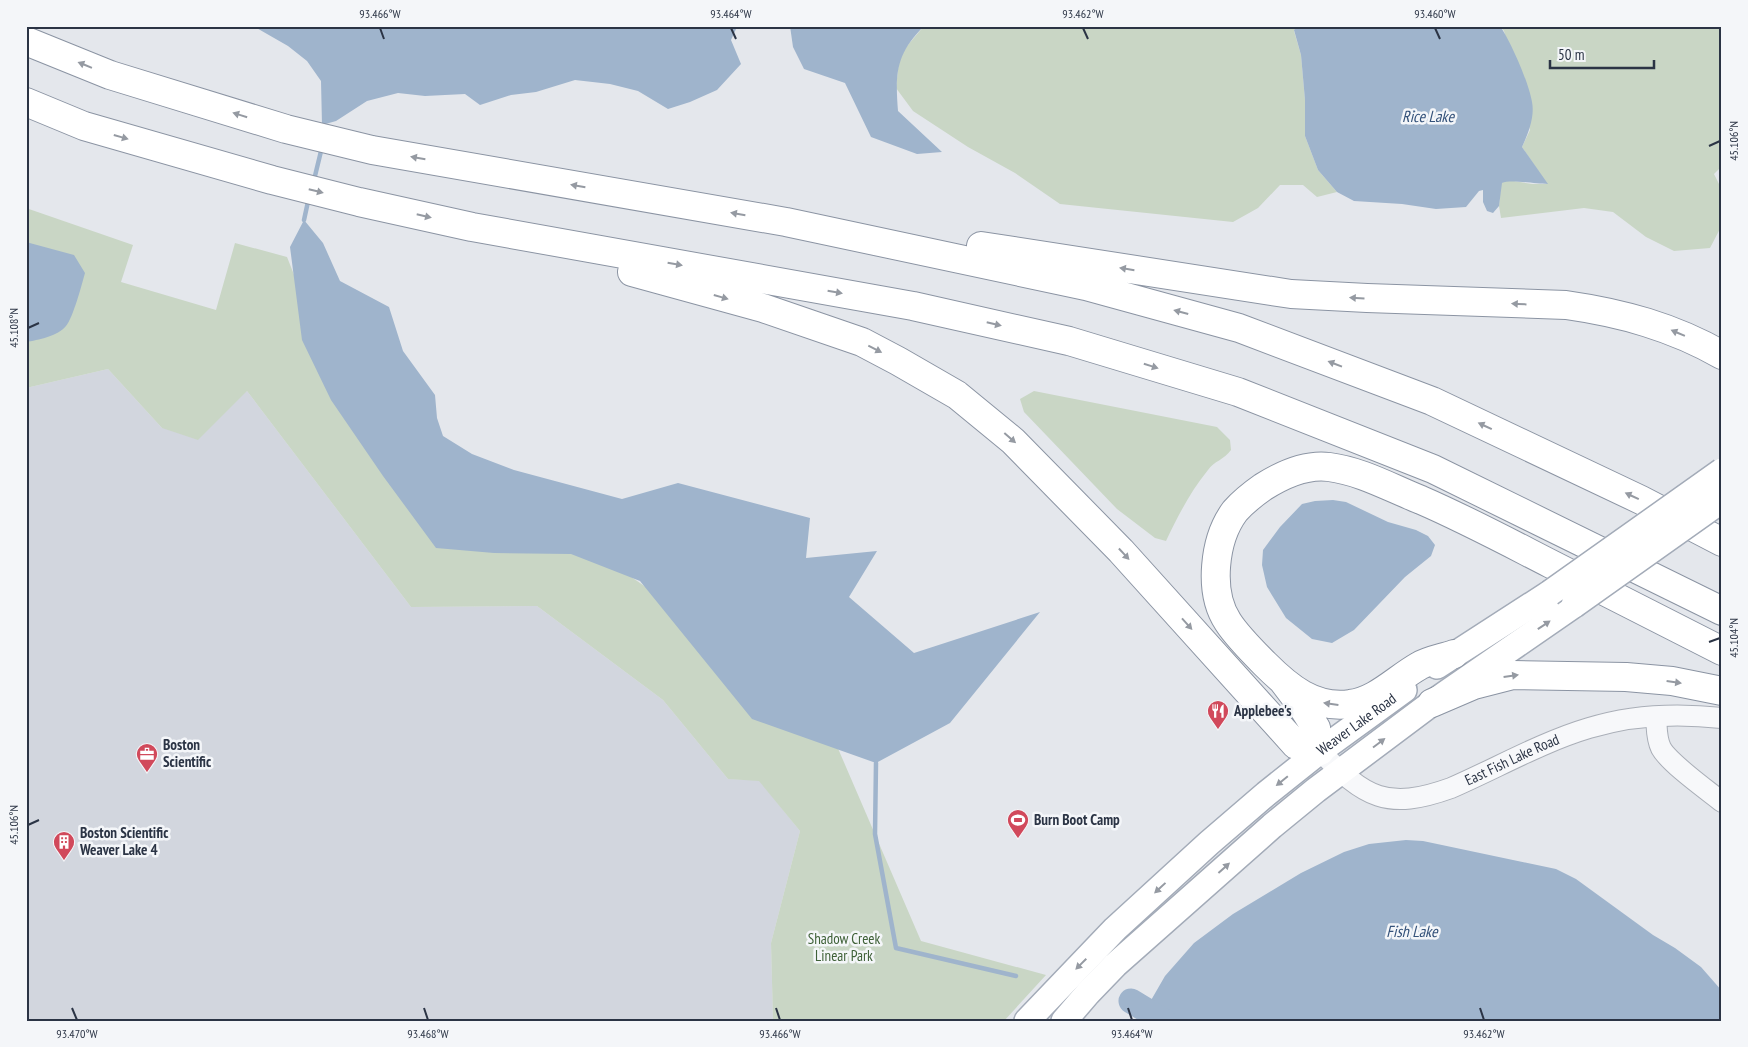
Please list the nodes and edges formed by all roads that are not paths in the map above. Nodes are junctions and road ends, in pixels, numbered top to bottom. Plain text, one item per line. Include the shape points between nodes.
1 (26, 41) edge
2 (26, 102) edge
3 (26, 108) edge
4 (84, 126) junction
5 (786, 222) junction
6 (472, 227) junction
7 (1722, 355) edge
8 (1722, 471) edge
9 (1722, 500) edge
10 (1722, 542) edge
11 (1722, 611) edge
12 (1227, 622) junction
13 (1722, 634) edge
14 (1722, 651) edge
15 (1454, 654) junction
16 (1283, 681) junction
17 (1722, 691) edge
18 (1432, 703) junction
19 (1656, 717) junction
20 (1722, 718) edge
21 (1320, 751) junction
22 (1341, 773) junction
23 (1722, 802) edge
24 (1027, 1021) edge
25 (1064, 1021) edge

5 -> 1 highway via 372,150 286,129 110,75
2 - 4 highway
3 - 4 highway
4 -> 6 highway via 272,180
7 -> 5 highway via 1662,326 1596,309 1291,294 975,245
10 -> 5 highway via 1432,401 1239,328 1086,286
6 -> 11 highway via 913,306 1069,341 1238,392 1433,469
6 -> 21 highway via 763,308 862,342 957,396 1013,441 1121,551 1296,745
8 - 15 main road, Weaver Lake Road, bridge via 1550,592
18 -> 9 main road, Weaver Lake Road, bridge
12 - 13 highway via 1214,610 1205,591 1204,558 1212,528 1230,499 1254,478 1310,455 1350,458 1377,465 1530,534
12 - 14 highway via 1215,579 1222,533 1235,511 1274,480 1299,469 1327,466 1355,472 1455,514
12 - 16 highway
15 -> 16 highway via 1420,665 1372,697 1350,704 1329,704 1306,698
15 - 21 main road, Weaver Lake Road
16 - 21 highway via 1316,728
18 -> 17 highway via 1474,685 1513,675 1626,677 1672,681
22 -> 18 main road, Weaver Lake Road
19 - 20 street, East Fish Lake Road
19 - 22 street, East Fish Lake Road via 1606,723 1574,733 1452,788 1417,798 1396,799 1369,793
19 - 23 street via 1657,739 1669,759
21 - 22 street, East Fish Lake Road
21 -> 24 main road, Weaver Lake Road via 1209,843 1122,922
25 -> 22 main road, Weaver Lake Road via 1135,947 1272,826

